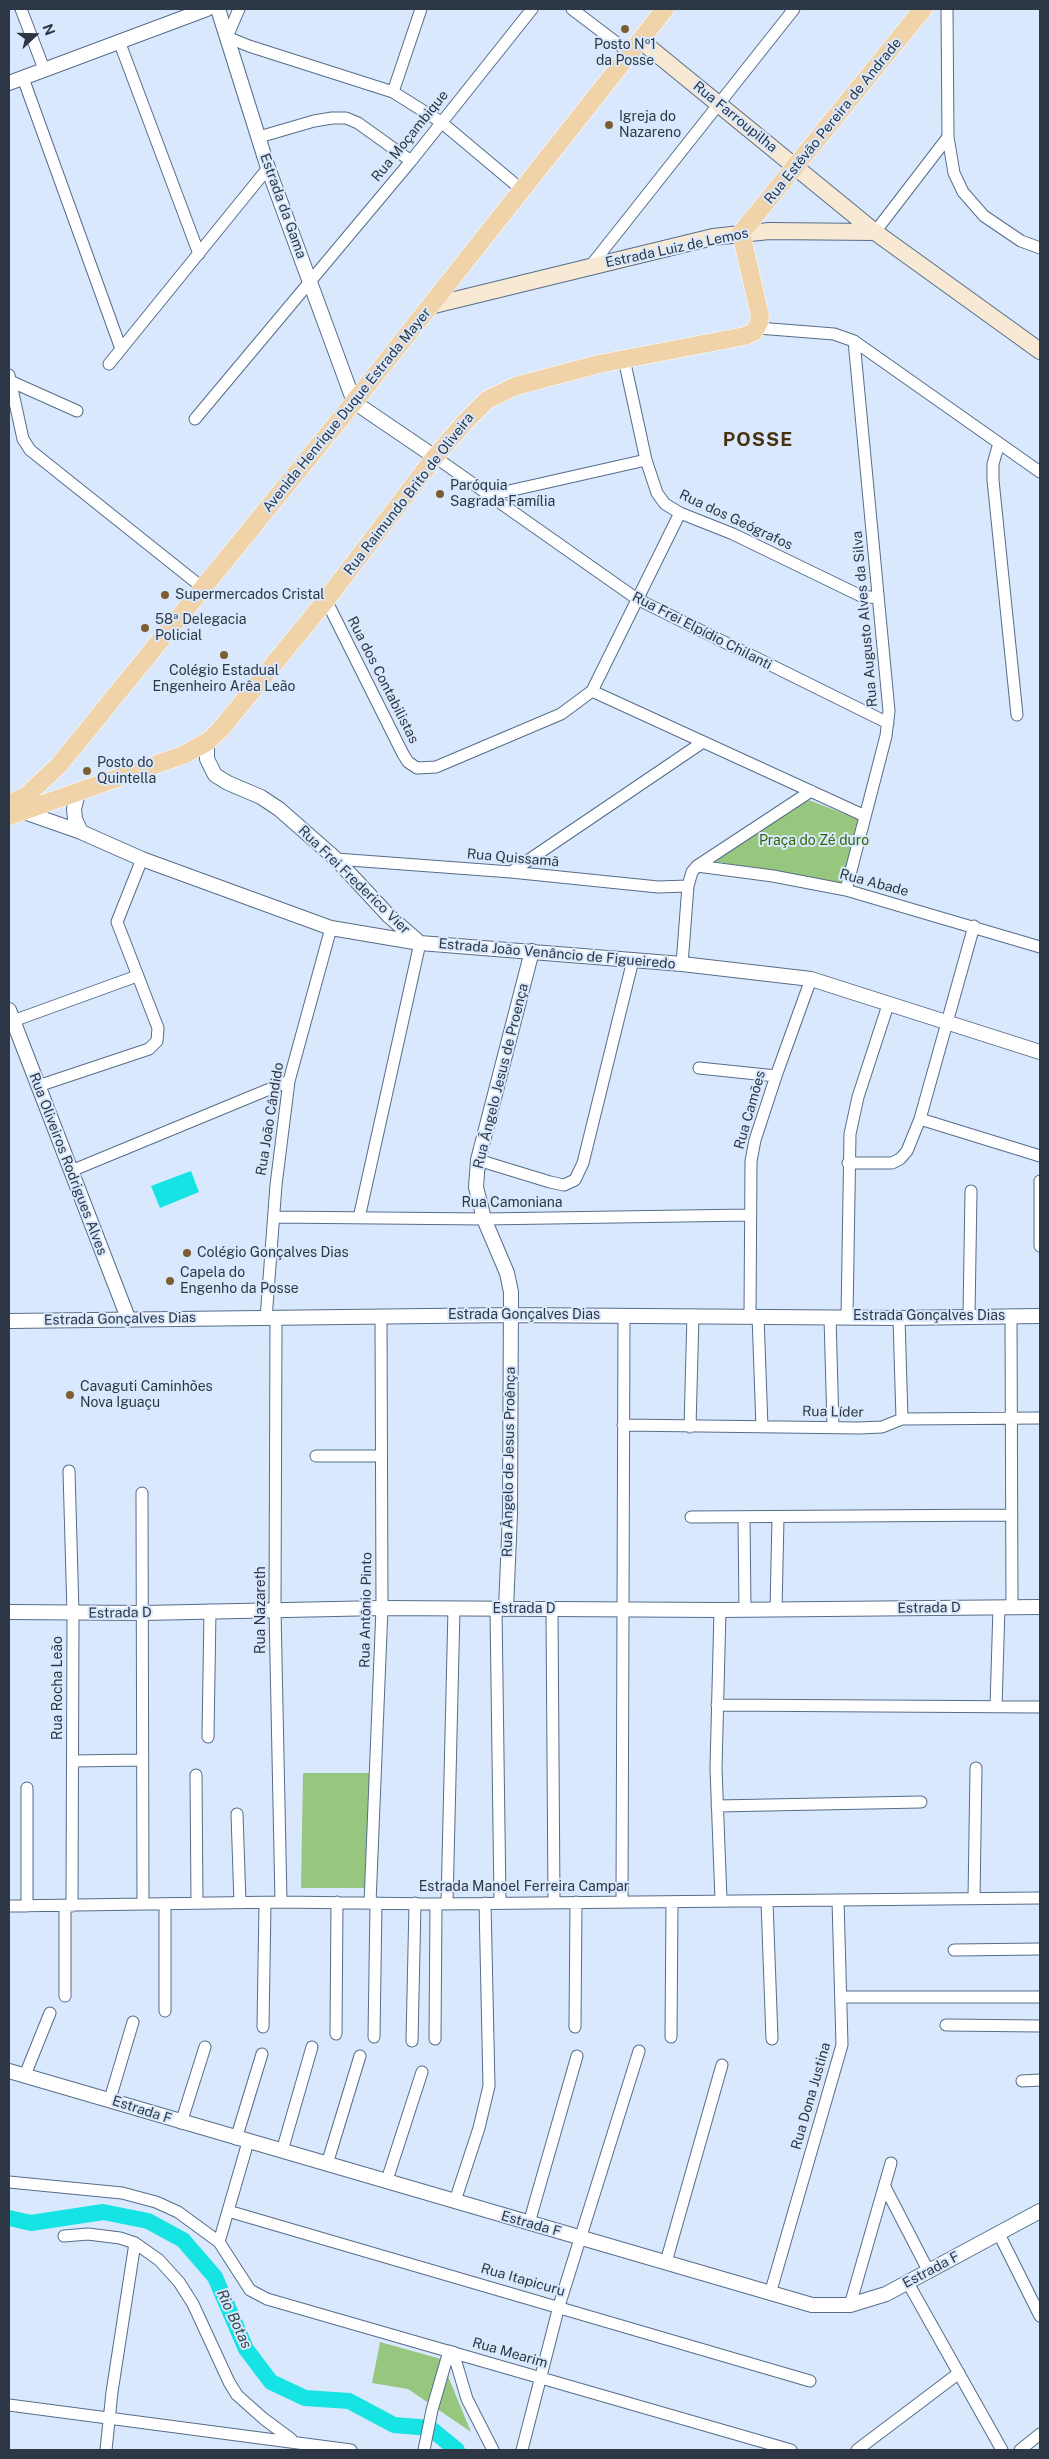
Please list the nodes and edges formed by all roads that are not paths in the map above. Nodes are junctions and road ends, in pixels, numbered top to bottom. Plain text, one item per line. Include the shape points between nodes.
1 (21, 9) edge
2 (207, 9) edge
3 (218, 9) edge
4 (238, 9) edge
5 (421, 9) edge
6 (532, 9) edge
7 (572, 9) edge
8 (665, 9) edge
9 (794, 9) edge
10 (923, 9) edge
11 (947, 9) edge
12 (227, 37) junction
13 (119, 41) junction
14 (635, 47) junction
15 (44, 69) junction
16 (23, 78) junction
17 (9, 83) edge
18 (394, 92) junction
19 (718, 103) junction
20 (440, 122) junction
21 (258, 137) junction
22 (948, 137) junction
23 (411, 162) junction
24 (796, 167) junction
25 (268, 168) junction
26 (522, 190) junction
27 (875, 232) junction
28 (741, 233) junction
29 (1040, 248) edge
30 (199, 254) junction
31 (588, 268) junction
32 (310, 280) junction
33 (430, 306) junction
34 (758, 328) junction
35 (854, 341) junction
36 (121, 349) junction
37 (1040, 351) edge
38 (624, 359) junction
39 (109, 364) dead end
40 (10, 378) edge
41 (354, 402) junction
42 (77, 411) dead end
43 (195, 419) dead end
44 (14, 426) edge
45 (999, 443) junction
46 (435, 458) junction
47 (646, 460) junction
48 (1040, 472) edge
49 (492, 495) junction
50 (680, 513) junction
51 (204, 588) junction
52 (878, 598) junction
53 (637, 599) junction
54 (326, 600) junction
55 (592, 691) junction
56 (1017, 715) dead end
57 (888, 723) junction
58 (207, 742) junction
59 (703, 742) junction
60 (54, 770) junction
61 (811, 791) junction
62 (74, 795) junction
63 (14, 808) edge
64 (866, 816) junction
65 (81, 832) junction
66 (142, 859) junction
67 (336, 859) junction
68 (697, 866) junction
69 (511, 872) junction
70 (688, 886) junction
71 (846, 890) junction
72 (974, 926) junction
73 (331, 928) junction
74 (420, 943) junction
75 (1040, 947) edge
76 (532, 951) junction
77 (633, 960) junction
78 (682, 964) junction
79 (137, 976) junction
80 (811, 979) junction
81 (888, 1005) junction
82 (11, 1016) edge
83 (946, 1022) junction
84 (1040, 1052) edge
85 (699, 1068) dead end
86 (776, 1076) junction
87 (289, 1080) junction
88 (38, 1086) junction
89 (920, 1119) junction
90 (1040, 1156) edge
91 (478, 1160) junction
92 (848, 1163) junction
93 (71, 1171) junction
94 (1040, 1181) edge
95 (971, 1191) dead end
96 (749, 1216) junction
97 (274, 1217) junction
98 (359, 1218) junction
99 (484, 1219) junction
100 (1040, 1246) edge
101 (512, 1315) junction
102 (624, 1315) junction
103 (969, 1315) junction
104 (1011, 1315) junction
105 (693, 1316) junction
106 (754, 1316) junction
107 (830, 1316) junction
108 (1040, 1316) edge
109 (381, 1317) junction
110 (847, 1317) junction
111 (128, 1318) junction
112 (899, 1318) junction
113 (271, 1319) junction
114 (9, 1320) edge
115 (1011, 1418) junction
116 (1040, 1418) edge
117 (902, 1419) junction
118 (623, 1425) junction
119 (833, 1426) junction
120 (690, 1427) junction
121 (762, 1427) junction
122 (316, 1456) dead end
123 (381, 1456) junction
124 (69, 1471) dead end
125 (142, 1493) dead end
126 (1012, 1516) junction
127 (691, 1517) dead end
128 (744, 1517) junction
129 (778, 1518) junction
130 (1005, 1607) junction
131 (1040, 1607) edge
132 (382, 1608) junction
133 (454, 1609) junction
134 (501, 1609) junction
135 (624, 1609) junction
136 (210, 1610) junction
137 (275, 1610) junction
138 (552, 1610) junction
139 (720, 1610) junction
140 (745, 1610) junction
141 (776, 1610) junction
142 (9, 1612) edge
143 (73, 1613) junction
144 (143, 1613) junction
145 (717, 1705) junction
146 (996, 1707) junction
147 (1040, 1707) edge
148 (208, 1737) dead end
149 (141, 1760) junction
150 (72, 1761) junction
151 (976, 1768) dead end
152 (196, 1775) dead end
153 (27, 1788) dead end
154 (921, 1802) dead end
155 (717, 1806) junction
156 (237, 1814) dead end
157 (974, 1898) junction
158 (1040, 1898) edge
159 (721, 1900) junction
160 (838, 1900) junction
161 (554, 1901) junction
162 (622, 1901) junction
163 (281, 1902) junction
164 (338, 1902) junction
165 (485, 1902) junction
166 (500, 1902) junction
167 (576, 1902) junction
168 (672, 1902) junction
169 (768, 1902) junction
170 (196, 1903) junction
171 (240, 1903) junction
172 (265, 1903) junction
173 (373, 1903) junction
174 (416, 1903) junction
175 (143, 1904) junction
176 (165, 1904) junction
177 (442, 1904) junction
178 (9, 1906) edge
179 (27, 1906) junction
180 (68, 1906) junction
181 (1040, 1949) edge
182 (954, 1950) dead end
183 (66, 1996) dead end
184 (843, 1997) junction
185 (1040, 1997) edge
186 (165, 2011) dead end
187 (50, 2013) dead end
188 (133, 2022) dead end
189 (946, 2025) dead end
190 (1040, 2026) edge
191 (263, 2027) dead end
192 (575, 2027) dead end
193 (336, 2034) dead end
194 (671, 2037) dead end
195 (374, 2038) dead end
196 (435, 2039) dead end
197 (772, 2039) dead end
198 (412, 2041) dead end
199 (205, 2047) dead end
200 (312, 2047) dead end
201 (640, 2051) dead end
202 (262, 2054) dead end
203 (360, 2056) dead end
204 (577, 2056) dead end
205 (722, 2065) dead end
206 (9, 2071) edge
207 (422, 2072) dead end
208 (25, 2075) junction
209 (1040, 2080) edge
210 (1022, 2081) dead end
211 (110, 2099) junction
212 (181, 2123) junction
213 (242, 2140) junction
214 (282, 2151) junction
215 (891, 2163) dead end
216 (327, 2164) junction
217 (387, 2180) junction
218 (9, 2182) edge
219 (885, 2187) junction
220 (455, 2201) junction
221 (228, 2211) junction
222 (1040, 2211) edge
223 (528, 2222) junction
224 (999, 2234) junction
225 (64, 2236) dead end
226 (581, 2238) junction
227 (219, 2242) junction
228 (135, 2243) junction
229 (666, 2262) junction
230 (929, 2272) junction
231 (908, 2283) junction
232 (770, 2294) junction
233 (850, 2305) junction
234 (559, 2306) junction
235 (1040, 2316) edge
236 (451, 2351) junction
237 (958, 2373) junction
238 (542, 2377) junction
239 (810, 2381) dead end
240 (9, 2405) edge
241 (109, 2418) junction
242 (1040, 2434) edge
243 (294, 2441) junction
244 (310, 2447) edge
245 (106, 2450) edge
246 (350, 2450) edge
247 (424, 2450) edge
248 (493, 2450) edge
249 (522, 2450) edge
250 (791, 2450) edge
251 (857, 2450) edge
252 (1002, 2450) edge
253 (1020, 2450) edge

1 - 15 street
2 - 13 street
3 - 12 street, Estrada da Gama
4 - 12 street
5 - 18 street
6 - 20 street, Rua Moçambique
7 - 14 street
8 - 14 main road, Avenida Henrique Duque Estrada Mayer
9 - 19 street
10 - 24 main road, Rua Estêvão Pereira de Andrade
11 - 22 street
12 - 18 street
12 - 21 street, Estrada da Gama
13 - 15 street
13 - 30 street
14 - 19 main road, Rua Farroupilha
14 - 26 main road, Avenida Henrique Duque Estrada Mayer
15 - 16 street
16 - 17 street
16 - 36 street
18 - 20 street
19 - 24 main road, Rua Farroupilha
19 - 31 street
20 - 23 street, Rua Moçambique
20 - 26 street
21 - 23 street via 314,120 346,118 358,123
21 - 25 street, Estrada da Gama
22 - 27 street
22 - 29 street via 954,173 968,198 984,216 1008,234
23 - 32 street, Rua Moçambique
24 - 27 main road, Rua Farroupilha
24 - 28 main road, Rua Estêvão Pereira de Andrade
25 - 30 street
25 - 32 street, Estrada da Gama
26 - 33 main road, Avenida Henrique Duque Estrada Mayer
27 - 28 main road, Estrada Luiz de Lemos
27 - 37 main road
28 - 31 main road, Estrada Luiz de Lemos
28 - 34 main road via 759,308
30 - 36 street
31 - 33 main road, Estrada Luiz de Lemos
32 - 41 street, Estrada da Gama
32 - 43 street, Rua Moçambique
33 - 41 main road, Avenida Henrique Duque Estrada Mayer
34 - 35 street, Rua Raimundo Brito de Oliveira via 834,334
34 - 38 main road, Rua Raimundo Brito de Oliveira via 745,336
35 - 45 street, Rua Raimundo Brito de Oliveira
35 - 52 street, Rua Augusto Alves da Silva
36 - 39 street
38 - 46 main road, Rua Raimundo Brito de Oliveira via 503,391 481,404
38 - 47 street, Rua dos Geógrafos
40 - 42 street
40 - 44 street
41 - 46 street, Rua Frei Elpídio Chilanti
41 - 51 main road, Avenida Henrique Duque Estrada Mayer
44 - 51 street via 30,450
45 - 48 street, Rua Raimundo Brito de Oliveira
45 - 56 street via 993,464 993,480
46 - 49 street, Rua Frei Elpídio Chilanti
46 - 54 main road, Rua Raimundo Brito de Oliveira
47 - 49 street
47 - 50 street, Rua dos Geógrafos via 660,498
49 - 53 street, Rua Frei Elpídio Chilanti
50 - 52 street, Rua dos Geógrafos via 733,534 861,596
50 - 53 street, Rua dos Contabilistas
51 - 60 main road, Avenida Henrique Duque Estrada Mayer
52 - 57 street, Rua Augusto Alves da Silva
53 - 55 street, Rua dos Contabilistas
53 - 57 street, Rua Frei Elpídio Chilanti
54 - 55 street, Rua dos Contabilistas via 403,754 418,768 436,767 561,714
54 - 58 main road, Rua Raimundo Brito de Oliveira
55 - 59 street
57 - 64 street, Rua Augusto Alves da Silva
58 - 62 main road, Rua Raimundo Brito de Oliveira via 183,755
58 - 67 street, Rua Frei Frederico Vier via 207,759 215,775 274,805
59 - 61 street
59 - 69 street
60 - 62 main road via 56,785
60 - 63 main road, Avenida Henrique Duque Estrada Mayer
61 - 64 street
61 - 68 street
62 - 63 main road, Rua Raimundo Brito de Oliveira
62 - 65 street via 75,819
63 - 65 street, Estrada João Venâncio de Figueiredo
64 - 71 street, Rua Augusto Alves da Silva
65 - 66 street, Estrada João Venâncio de Figueiredo
66 - 73 street, Estrada João Venâncio de Figueiredo
66 - 79 street via 117,922
67 - 69 street, Rua Quissamã
67 - 74 street, Rua Frei Frederico Vier via 389,916
68 - 70 street
68 - 71 street, Rua Abade
69 - 70 street, Rua Quissamã via 658,887
70 - 78 street
71 - 72 street, Rua Abade
72 - 75 street, Rua Abade
72 - 83 street
73 - 74 street, Estrada João Venâncio de Figueiredo
73 - 87 street, Rua João Cândido
74 - 76 street, Estrada João Venâncio de Figueiredo
74 - 98 street
76 - 77 street, Estrada João Venâncio de Figueiredo
76 - 91 street, Rua Ângelo Jesus de Proença
77 - 78 street, Estrada João Venâncio de Figueiredo
77 - 91 street via 583,1163 576,1180 564,1185
78 - 80 street, Estrada João Venâncio de Figueiredo
79 - 82 street
79 - 88 street via 158,1028 155,1044 150,1049
80 - 81 street, Estrada João Venâncio de Figueiredo
80 - 86 street, Rua Camões
81 - 83 street, Estrada João Venâncio de Figueiredo
81 - 92 street via 858,1097
82 - 88 street, Rua Oliveiros Rodrigues Alves
83 - 84 street, Estrada João Venâncio de Figueiredo
83 - 89 street
85 - 86 street
86 - 96 street, Rua Camões via 753,1154
87 - 93 street
87 - 97 street, Rua João Cândido
88 - 93 street, Rua Oliveiros Rodrigues Alves
89 - 90 street
89 - 92 street via 907,1151 900,1159 886,1165
91 - 99 street, Rua Ângelo Jesus de Proença via 476,1187
92 - 110 street
93 - 111 street, Rua Oliveiros Rodrigues Alves
94 - 100 street
95 - 103 street
96 - 99 street, Rua Camoniana
96 - 106 street, Rua Camões
97 - 98 street, Rua Camoniana
97 - 113 street, Rua João Cândido
98 - 99 street, Rua Camoniana
99 - 101 street, Rua Ângelo Jesus de Proença via 507,1273
101 - 102 street, Estrada Gonçalves Dias
101 - 109 street, Estrada Gonçalves Dias
101 - 134 street, Rua Ângelo de Jesus Proênça via 510,1513
102 - 105 street, Estrada Gonçalves Dias
102 - 118 street
103 - 104 street, Estrada Gonçalves Dias
103 - 112 street, Estrada Gonçalves Dias
104 - 108 street, Estrada Gonçalves Dias
104 - 115 street
105 - 106 street, Estrada Gonçalves Dias
105 - 120 street
106 - 107 street, Estrada Gonçalves Dias
106 - 121 street, Rua Camões
107 - 110 street, Estrada Gonçalves Dias
107 - 119 street
109 - 113 street, Estrada Gonçalves Dias
109 - 123 street, Rua Antônio Pinto
110 - 112 street, Estrada Gonçalves Dias
111 - 113 street, Estrada Gonçalves Dias
111 - 114 street, Estrada Gonçalves Dias
112 - 117 street
113 - 137 street, Rua Nazareth
115 - 116 street, Rua Líder
115 - 117 street, Rua Líder
115 - 126 street
117 - 119 street, Rua Líder via 882,1427
118 - 120 street, Rua Líder
118 - 135 street
119 - 121 street, Rua Líder
120 - 121 street, Rua Líder
122 - 123 street
123 - 132 street, Rua Antônio Pinto
124 - 143 street, Rua Rocha Leão
125 - 144 street
126 - 129 street
126 - 130 street
127 - 128 street
128 - 129 street
128 - 140 street
129 - 141 street
130 - 131 street, Estrada D
130 - 141 street, Estrada D
130 - 146 street
132 - 133 street, Estrada D
132 - 137 street, Estrada D
132 - 173 street, Rua Antônio Pinto
133 - 134 street, Estrada D
133 - 177 street
134 - 138 street, Estrada D
134 - 166 street
135 - 138 street, Estrada D
135 - 139 street, Estrada D
135 - 162 street
136 - 137 street, Estrada D
136 - 144 street, Estrada D
136 - 148 street
137 - 163 street, Rua Nazareth
138 - 161 street
139 - 140 street, Estrada D
139 - 145 street
140 - 141 street, Estrada D
142 - 143 street, Estrada D
143 - 144 street, Estrada D
143 - 150 street, Rua Rocha Leão
144 - 149 street
145 - 146 street
145 - 155 street
146 - 147 street
149 - 150 street
149 - 175 street
150 - 180 street, Rua Rocha Leão
151 - 157 street
152 - 170 street
153 - 179 street
154 - 155 street
155 - 159 street
156 - 171 street
157 - 158 street, Estrada Manoel Ferreira Campar
157 - 160 street, Estrada Manoel Ferreira Campar
159 - 168 street, Estrada Manoel Ferreira Campar
159 - 169 street, Estrada Manoel Ferreira Campar
160 - 169 street, Estrada Manoel Ferreira Campar
160 - 184 street, Rua Dona Justina
161 - 166 street, Estrada Manoel Ferreira Campar
161 - 167 street, Estrada Manoel Ferreira Campar
162 - 167 street, Estrada Manoel Ferreira Campar
162 - 168 street, Estrada Manoel Ferreira Campar
163 - 164 street, Estrada Manoel Ferreira Campar
163 - 172 street, Estrada Manoel Ferreira Campar
164 - 173 street, Estrada Manoel Ferreira Campar
164 - 193 street
165 - 166 street, Estrada Manoel Ferreira Campar
165 - 177 street, Estrada Manoel Ferreira Campar
165 - 220 street via 489,2086
167 - 192 street
168 - 194 street
169 - 197 street
170 - 171 street, Estrada Manoel Ferreira Campar
170 - 176 street, Estrada Manoel Ferreira Campar
171 - 172 street, Estrada Manoel Ferreira Campar
172 - 191 street
173 - 174 street, Estrada Manoel Ferreira Campar
173 - 195 street, Rua Antônio Pinto
174 - 177 street, Estrada Manoel Ferreira Campar
174 - 198 street
175 - 176 street, Estrada Manoel Ferreira Campar
175 - 180 street, Estrada Manoel Ferreira Campar
176 - 186 street
177 - 196 street
178 - 179 street, Estrada Manoel Ferreira Campar
179 - 180 street, Estrada Manoel Ferreira Campar
180 - 183 street, Rua Rocha Leão
181 - 182 street
184 - 185 street
184 - 232 street, Rua Dona Justina via 842,2044 836,2071
187 - 208 street
188 - 211 street
189 - 190 street
199 - 212 street
200 - 214 street
201 - 226 street
202 - 213 street
203 - 216 street
204 - 223 street
205 - 229 street
206 - 208 street, Estrada F
207 - 217 street
208 - 211 street, Estrada F
209 - 210 street
211 - 212 street, Estrada F
212 - 213 street, Estrada F
213 - 214 street, Estrada F
213 - 221 street
214 - 216 street, Estrada F
215 - 219 street
216 - 217 street, Estrada F
217 - 220 street, Estrada F
218 - 227 street via 137,2196 178,2212
219 - 230 street
219 - 233 street
220 - 223 street, Estrada F
221 - 227 street
221 - 234 street, Rua Itapicuru
222 - 224 street, Estrada F
223 - 226 street, Estrada F
224 - 230 street, Estrada F
224 - 235 street
225 - 228 street via 98,2235
226 - 229 street, Estrada F
226 - 234 street
227 - 236 street, Rua Mearim via 250,2290 267,2298
228 - 241 street
228 - 243 street via 159,2260 179,2282 237,2395
229 - 232 street, Estrada F
230 - 231 street, Estrada F
231 - 233 street, Estrada F
231 - 237 street
232 - 233 street, Estrada F via 812,2305
234 - 238 street
234 - 239 street, Rua Itapicuru
236 - 238 street, Rua Mearim
236 - 247 street
236 - 248 street via 467,2400
237 - 251 street
237 - 252 street
238 - 249 street
238 - 250 street, Rua Mearim
240 - 241 street
241 - 243 street
241 - 245 street
242 - 253 street
243 - 244 street
244 - 246 street

